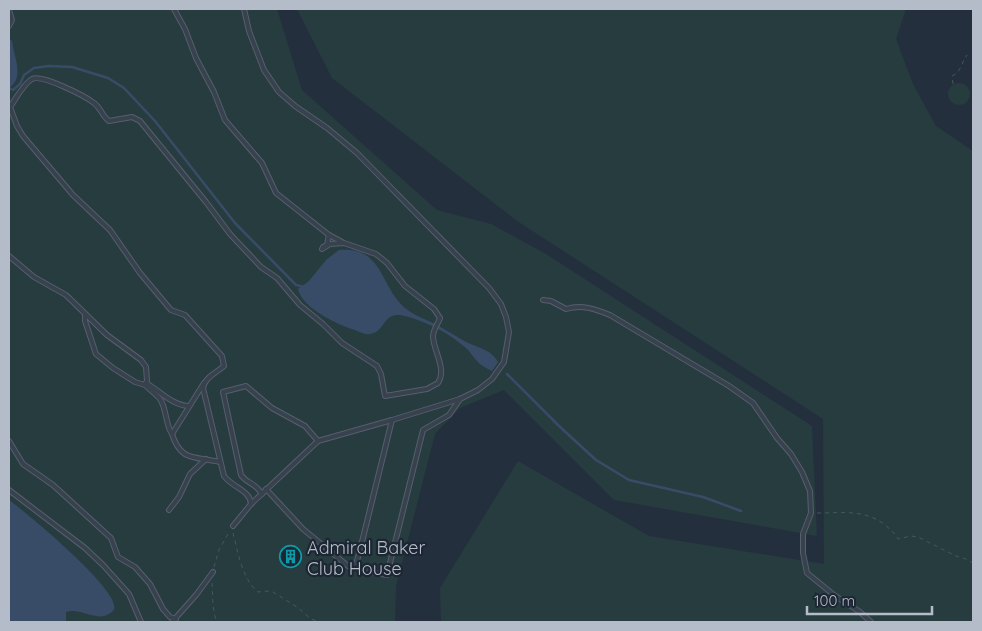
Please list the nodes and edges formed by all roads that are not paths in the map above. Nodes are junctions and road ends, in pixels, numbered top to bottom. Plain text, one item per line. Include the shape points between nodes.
1 (174, 9) edge
2 (244, 9) edge
3 (9, 10) edge
4 (9, 26) edge
5 (10, 107) edge
6 (329, 235) junction
7 (344, 244) junction
8 (9, 256) edge
9 (543, 300) dead end
10 (85, 315) junction
11 (204, 383) junction
12 (146, 384) junction
13 (460, 399) junction
14 (188, 406) junction
15 (392, 420) junction
16 (172, 434) junction
17 (9, 441) edge
18 (318, 441) junction
19 (206, 459) junction
20 (220, 462) junction
21 (266, 489) junction
22 (9, 490) edge
23 (262, 494) junction
24 (250, 504) junction
25 (169, 510) dead end
26 (233, 526) road end
27 (356, 564) junction
28 (213, 572) road end
29 (174, 620) edge
30 (142, 622) edge
31 (871, 622) edge

1 - 6 lane via 225,120 262,163 276,193
2 - 13 lane via 264,70 279,92 372,167 501,304 509,332 504,362 492,379
3 - 4 lane via 12,20
5 - 7 lane via 27,84 37,78 59,84 95,103 108,121 132,117 140,121 230,234 342,343 377,366 385,396 427,389 438,383 442,374 434,330 440,318 438,314 405,286 383,259 368,250
5 - 11 lane via 17,126 64,186 110,230 171,310 185,315 222,356 224,366
6 - 7 lane
6 - 7 lane via 327,246
8 - 10 lane via 34,277 66,295
9 - 31 lane via 566,309 589,307 610,315 753,402 802,472 810,491 811,513 803,534 807,572
10 - 12 lane via 144,363
10 - 12 lane via 96,354 135,382
11 - 14 lane
11 - 20 lane
12 - 14 lane via 180,406
12 - 16 lane via 159,398
13 - 15 lane
13 - 27 lane via 449,415 423,430 387,575 362,569
14 - 16 lane
15 - 18 lane
15 - 27 lane
16 - 19 lane via 183,455
17 - 29 lane via 23,464 53,485 111,538 118,556 145,578 163,609
18 - 21 lane
18 - 23 lane via 305,426 272,408 246,386 223,392 241,475 258,487
19 - 20 lane
19 - 25 lane via 190,474
20 - 24 lane via 229,483 246,492
21 - 23 lane
21 - 27 lane via 303,529 348,566
22 - 30 lane via 104,565 130,594
23 - 24 lane
24 - 26 lane
28 - 29 lane

